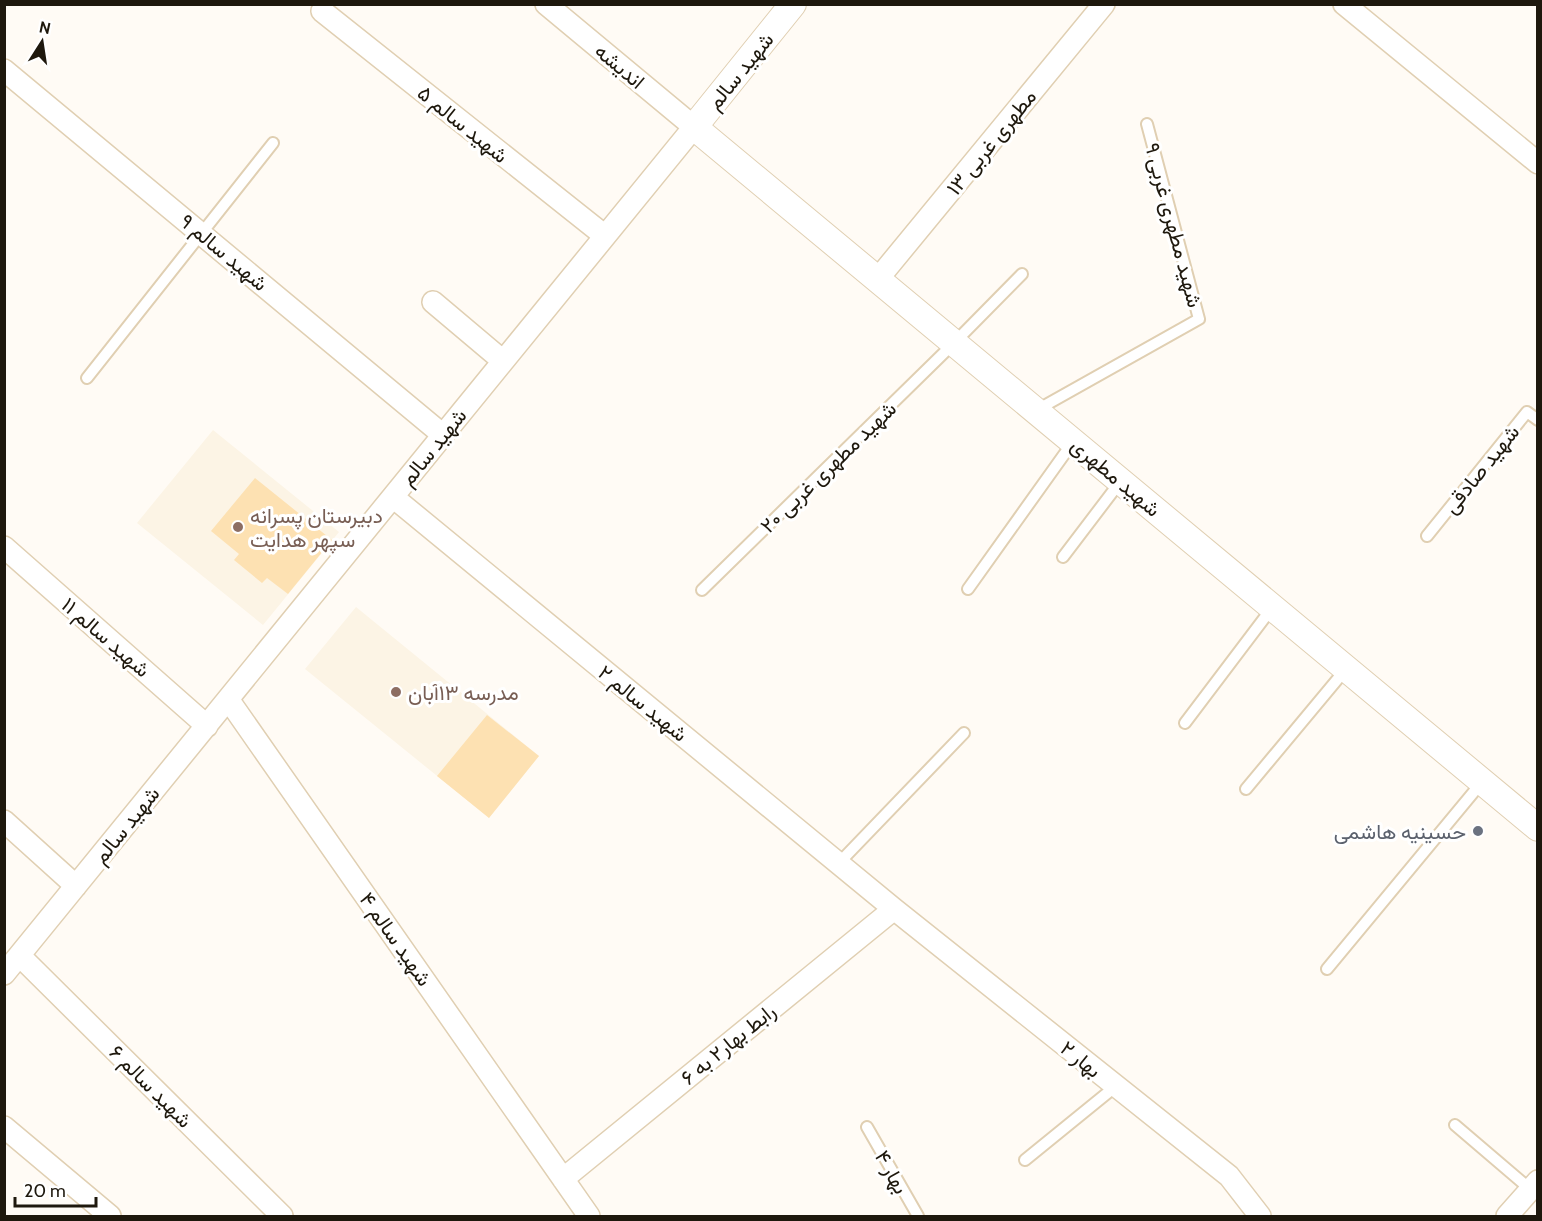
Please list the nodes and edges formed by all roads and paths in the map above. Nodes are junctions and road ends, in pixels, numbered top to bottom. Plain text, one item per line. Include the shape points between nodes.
1 (546, 4) edge
2 (794, 4) edge
3 (1104, 4) edge
4 (1344, 4) edge
5 (322, 12) dead end
6 (4, 70) edge
7 (1147, 124) dead end
8 (694, 127) junction
9 (273, 143) dead end
10 (1538, 164) edge
11 (201, 233) junction
12 (605, 236) junction
13 (1022, 274) dead end
14 (878, 280) junction
15 (433, 302) dead end
16 (954, 344) junction
17 (503, 361) junction
18 (87, 378) dead end
19 (1035, 411) junction
20 (1538, 420) edge
21 (443, 435) junction
22 (1073, 442) junction
23 (1120, 481) junction
24 (393, 497) junction
25 (1427, 536) dead end
26 (4, 547) edge
27 (1063, 557) dead end
28 (968, 589) dead end
29 (702, 590) dead end
30 (1273, 608) junction
31 (1346, 669) junction
32 (228, 699) junction
33 (1407, 720) junction
34 (1185, 723) dead end
35 (207, 726) junction
36 (964, 733) dead end
37 (1482, 782) junction
38 (1246, 789) dead end
39 (4, 821) edge
40 (1538, 828) edge
41 (838, 864) junction
42 (76, 886) junction
43 (894, 909) junction
44 (20, 956) junction
45 (1327, 969) dead end
46 (4, 974) edge
47 (1116, 1086) junction
48 (1455, 1125) dead end
49 (4, 1127) edge
50 (867, 1127) dead end
51 (1024, 1160) dead end
52 (563, 1179) junction
53 (1534, 1185) edge
54 (110, 1216) edge
55 (282, 1216) edge
56 (589, 1216) edge
57 (918, 1216) edge
58 (1260, 1216) edge
59 (1507, 1216) edge

1 - 8 street, اندیشه
2 - 8 street, شهید سالم
3 - 14 street, مطهری غربی ۱۳
4 - 10 street
5 - 12 street, شهید سالم ۵
6 - 11 street, شهید سالم ۹
7 - 19 lane, شهید مطهری غربی ۹ via 1199,319
8 - 12 street, شهید سالم
8 - 14 street, شهید مطهری
9 - 11 lane
11 - 18 lane
11 - 21 street, شهید سالم ۹
12 - 17 street, شهید سالم
13 - 16 lane, شهید مطهری غربی ۲۰
14 - 16 street, شهید مطهری
15 - 17 street
16 - 19 street, شهید مطهری
16 - 29 lane, شهید مطهری غربی ۲۰
17 - 21 street, شهید سالم
19 - 22 street, شهید مطهری
20 - 25 lane, شهید صادقی via 1527,411
21 - 24 street, شهید سالم
22 - 23 street, شهید مطهری
22 - 28 lane
23 - 27 lane
23 - 30 street, شهید مطهری
24 - 32 street, شهید سالم
24 - 41 street, شهید سالم ۲
26 - 35 street, شهید سالم ۱۱
30 - 31 street, شهید مطهری
30 - 34 lane
31 - 33 street, شهید مطهری
31 - 38 lane
32 - 35 street, شهید سالم
32 - 52 street, شهید سالم ۴
33 - 37 street, شهید مطهری
33 - 40 street
35 - 42 street, شهید سالم
36 - 41 lane
37 - 40 street, شهید مطهری
37 - 45 lane
39 - 42 street
41 - 43 street, شهید سالم ۲
42 - 44 street, شهید سالم
43 - 47 street, بهار ۲
43 - 52 street, رابط بهار۲ به ۶
44 - 46 street, شهید سالم
44 - 55 street, شهید سالم ۶
47 - 51 lane
47 - 58 street, بهار ۲ via 1229,1176
48 - 53 lane
49 - 54 street
50 - 57 lane, بهار ۴
52 - 56 street, شهید سالم ۴
53 - 59 street

